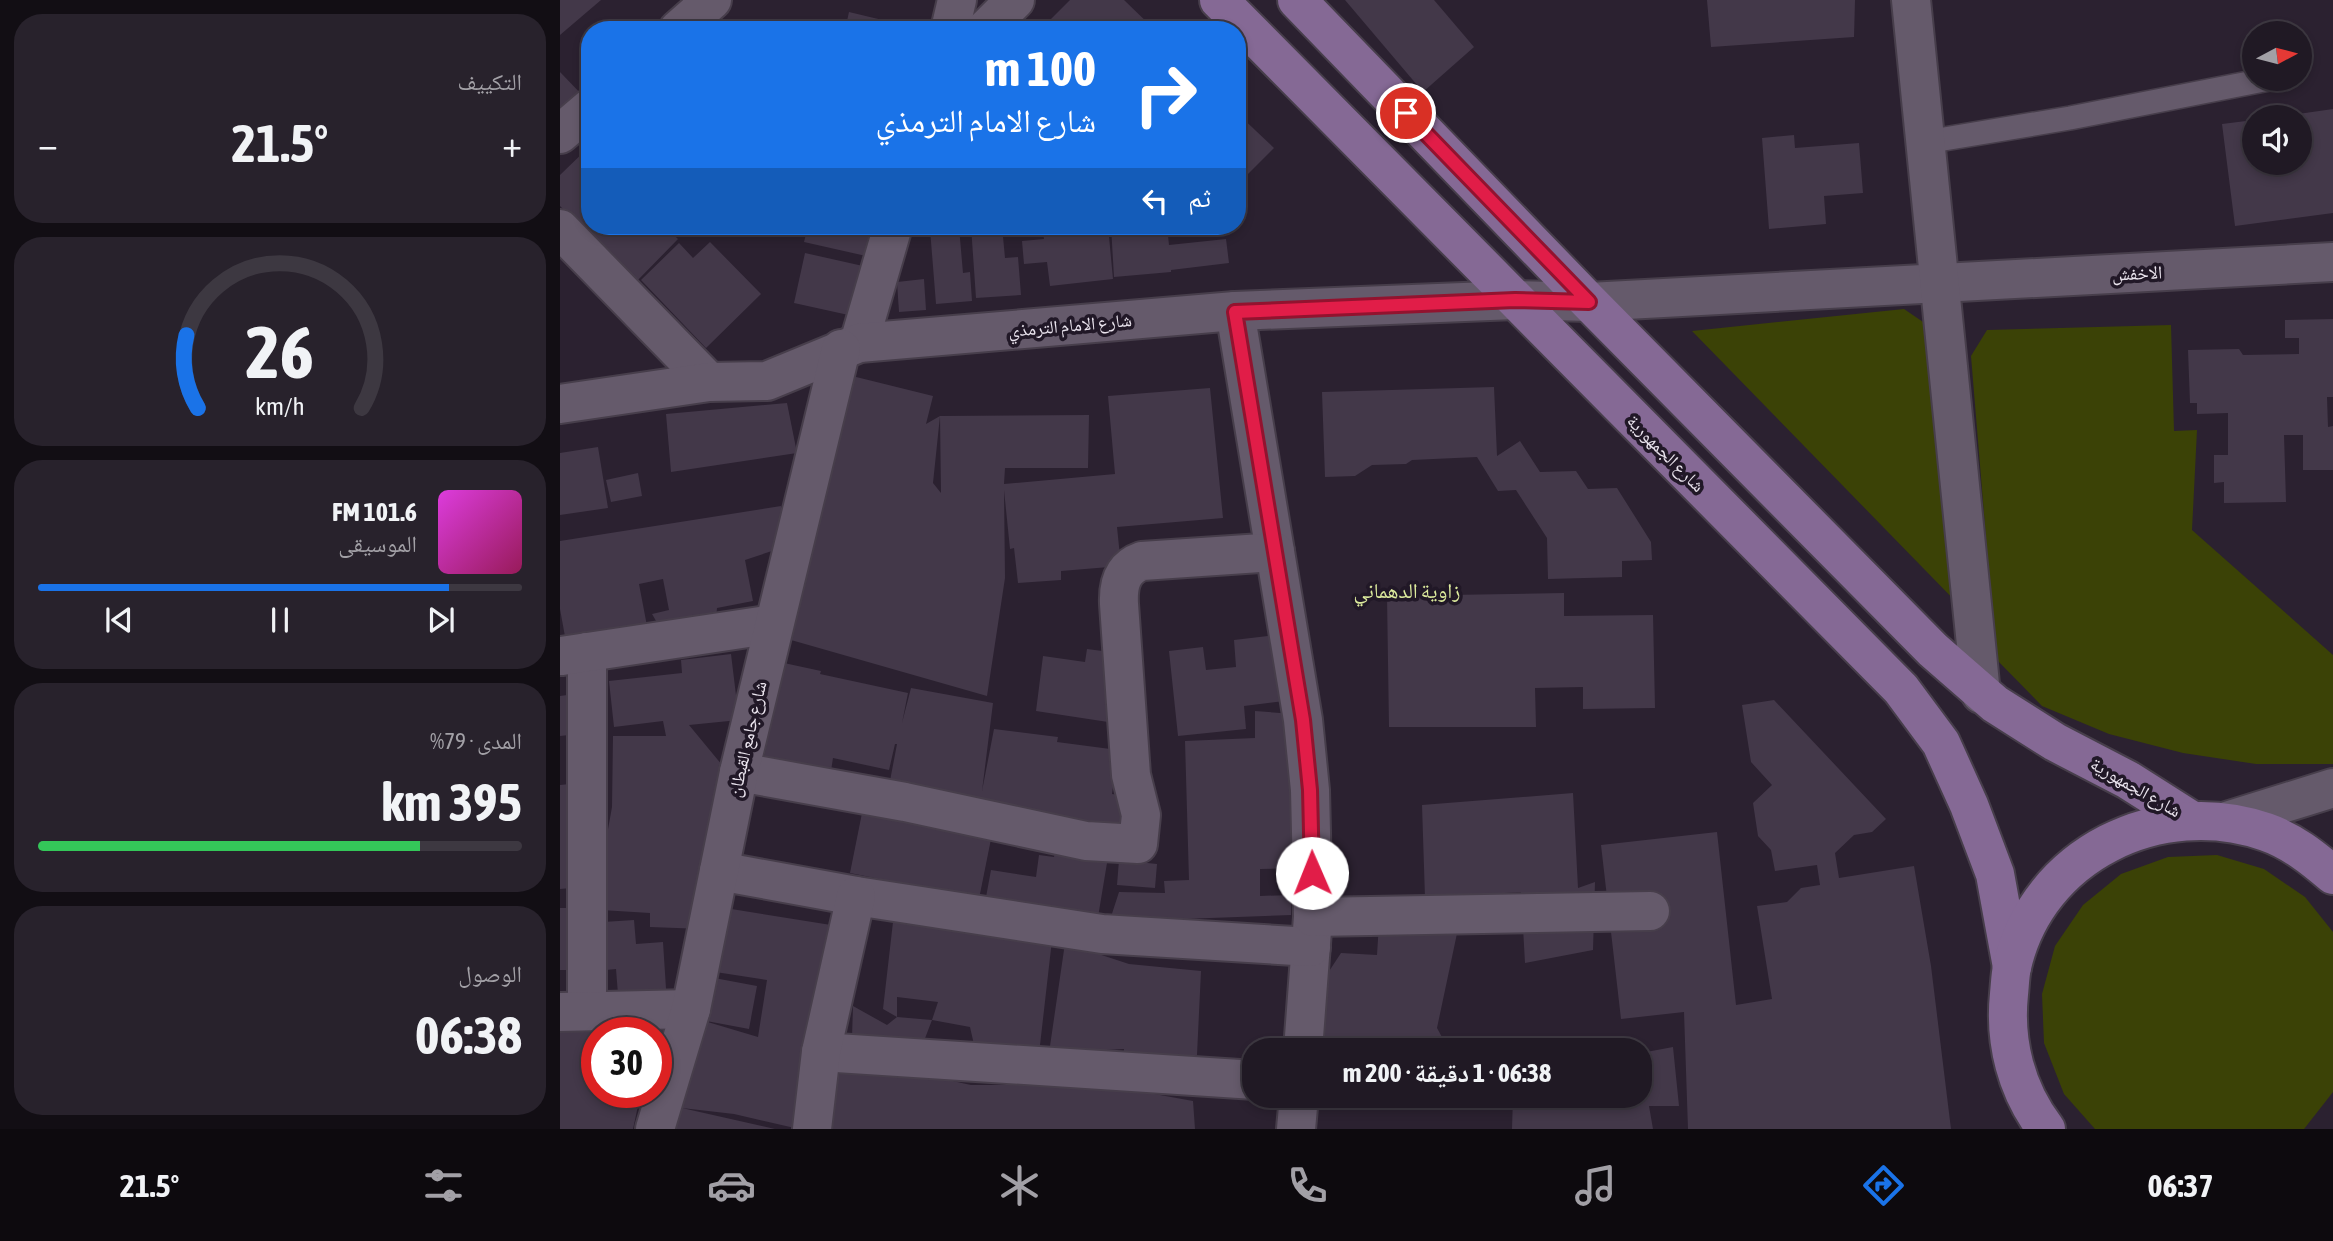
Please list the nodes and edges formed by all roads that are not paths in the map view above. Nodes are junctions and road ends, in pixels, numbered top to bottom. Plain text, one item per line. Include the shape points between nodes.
1 (712, 0) edge
2 (957, 0) edge
3 (1015, 0) edge
4 (1219, 0) edge
5 (1297, 0) edge
6 (1911, 0) edge
7 (688, 21) edge
8 (952, 21) edge
9 (994, 21) edge
10 (1240, 21) edge
11 (1246, 27) edge
12 (2242, 84) edge
13 (581, 116) edge
14 (560, 134) edge
15 (1926, 142) junction
16 (560, 229) edge
17 (890, 235) edge
18 (2333, 262) edge
19 (1941, 285) junction
20 (1515, 300) junction
21 (1589, 302) junction
22 (1235, 312) junction
23 (850, 346) junction
24 (709, 382) junction
25 (560, 404) edge
26 (1275, 552) junction
27 (774, 624) junction
28 (573, 654) edge
29 (1981, 694) junction
30 (739, 772) junction
31 (2333, 789) edge
32 (2209, 821) junction
33 (719, 871) junction
34 (2333, 875) edge
35 (856, 896) junction
36 (1650, 911) dead end
37 (1312, 932) junction
38 (2012, 967) junction
39 (691, 1010) junction
40 (574, 1011) edge
41 (1304, 1038) edge
42 (821, 1052) junction
43 (2015, 1071) junction
44 (1242, 1079) edge
45 (1298, 1108) edge
46 (655, 1129) edge
47 (812, 1129) edge
48 (1296, 1129) edge
49 (2009, 1129) edge
50 (2046, 1129) edge

1 - 7 street
2 - 8 street
3 - 9 street
4 - 10 main road, شارع الجمهورية
5 - 21 main road, شارع الجمهورية
6 - 15 street
11 - 20 main road, شارع الجمهورية
12 - 15 lane
13 - 14 street
15 - 19 street
16 - 24 street
17 - 23 street, شارع جامع القبطان
18 - 19 street, الاخفش
19 - 21 street, الاخفش
19 - 29 street
20 - 21 street, شارع الامام الترمذي
20 - 22 street, شارع الامام الترمذي
20 - 38 main road, شارع الجمهورية via 1901,689 1941,743 1969,806 1995,874
21 - 29 main road, شارع الجمهورية
22 - 23 street, شارع الامام الترمذي
22 - 26 street
23 - 24 street, شارع الامام الترمذي via 767,381
23 - 27 street, شارع جامع القبطان
24 - 25 street, شارع الامام الترمذي
26 - 30 street via 1142,561 1133,564 1120,581 1131,775 1142,815 1138,844 1086,841
26 - 37 street via 1310,790
27 - 28 street
27 - 30 street, شارع جامع القبطان
28 - 40 street
29 - 32 main road, شارع الجمهورية via 2054,742
30 - 33 street, شارع جامع القبطان
31 - 32 street
32 - 34 main road via 2268,832 2306,852
32 - 38 main road via 2156,825 2091,853 2041,902
33 - 35 street
33 - 39 street, شارع جامع القبطان
35 - 37 street via 1102,933
35 - 42 street
36 - 37 street
37 - 41 street
38 - 43 main road via 2007,1019
39 - 40 street
39 - 46 street, شارع جامع القبطان
42 - 44 street
42 - 47 street
43 - 49 main road
43 - 50 main road via 2032,1111
45 - 48 street

